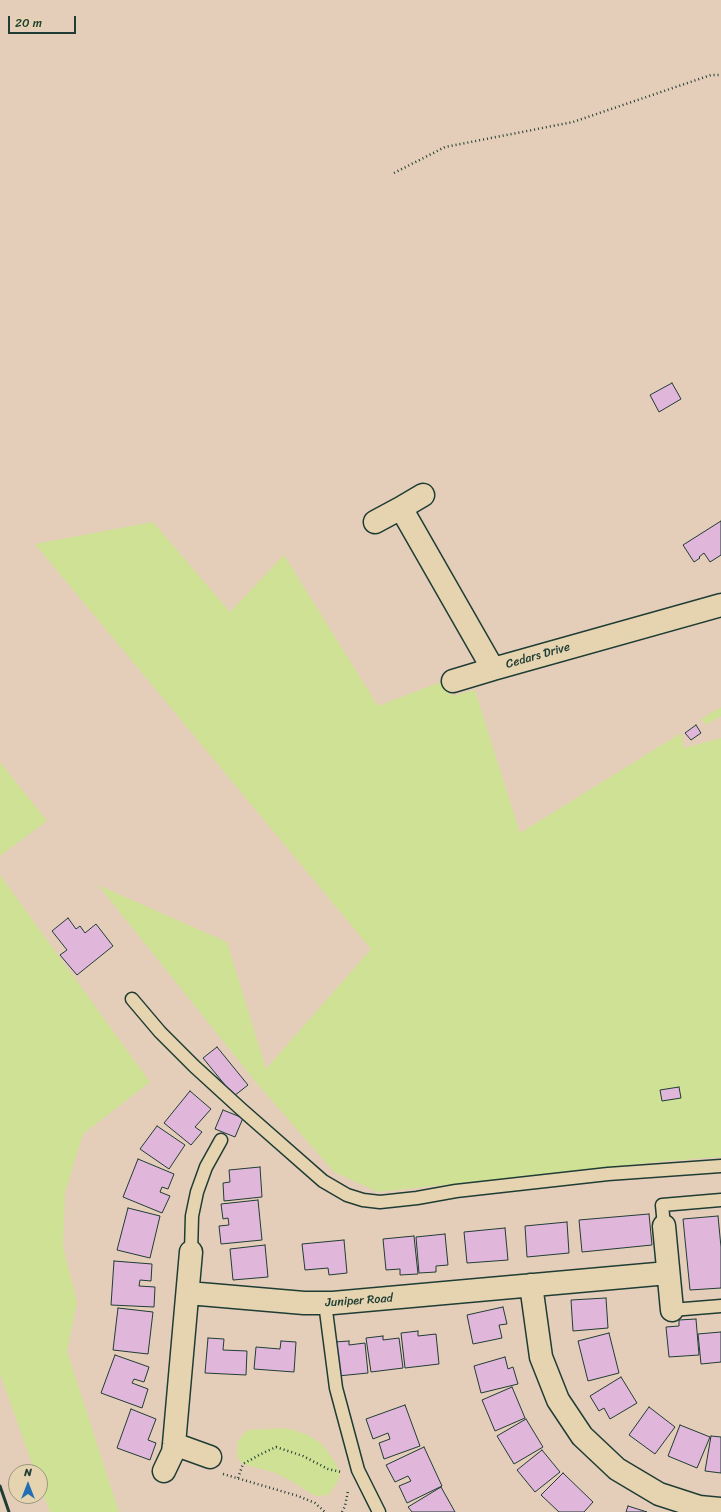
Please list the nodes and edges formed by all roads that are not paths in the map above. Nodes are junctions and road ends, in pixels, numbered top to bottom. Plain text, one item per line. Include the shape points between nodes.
1 (424, 495) dead end
2 (401, 508) junction
3 (375, 522) dead end
4 (721, 605) edge
5 (493, 669) junction
6 (453, 681) dead end
7 (132, 999) dead end
8 (221, 1140) dead end
9 (721, 1166) edge
10 (721, 1200) edge
11 (664, 1226) joint
12 (191, 1252) joint
13 (668, 1273) junction
14 (531, 1285) junction
15 (188, 1293) junction
16 (325, 1303) junction
17 (721, 1306) edge
18 (672, 1310) joint
19 (174, 1444) junction
20 (210, 1457) road end
21 (164, 1471) dead end
22 (699, 1509) edge
23 (721, 1509) edge
24 (379, 1512) edge

1 - 2 street
2 - 3 street
2 - 5 street, Cedars Drive
4 - 5 street, Cedars Drive
5 - 6 street
7 - 9 lane via 160,1032 241,1109 324,1181 347,1195 363,1200 380,1202 601,1174
8 - 12 lane via 197,1192 192,1216
10 - 11 lane via 662,1205
11 - 13 street
12 - 15 street
13 - 14 street, Juniper Road
13 - 18 street
14 - 16 street, Juniper Road
14 - 22 street via 541,1357 558,1400 582,1436 617,1469 659,1494
15 - 16 street, Juniper Road
15 - 19 street
16 - 24 lane via 336,1388 358,1470
17 - 18 lane
19 - 20 street
19 - 21 street
22 - 23 street

